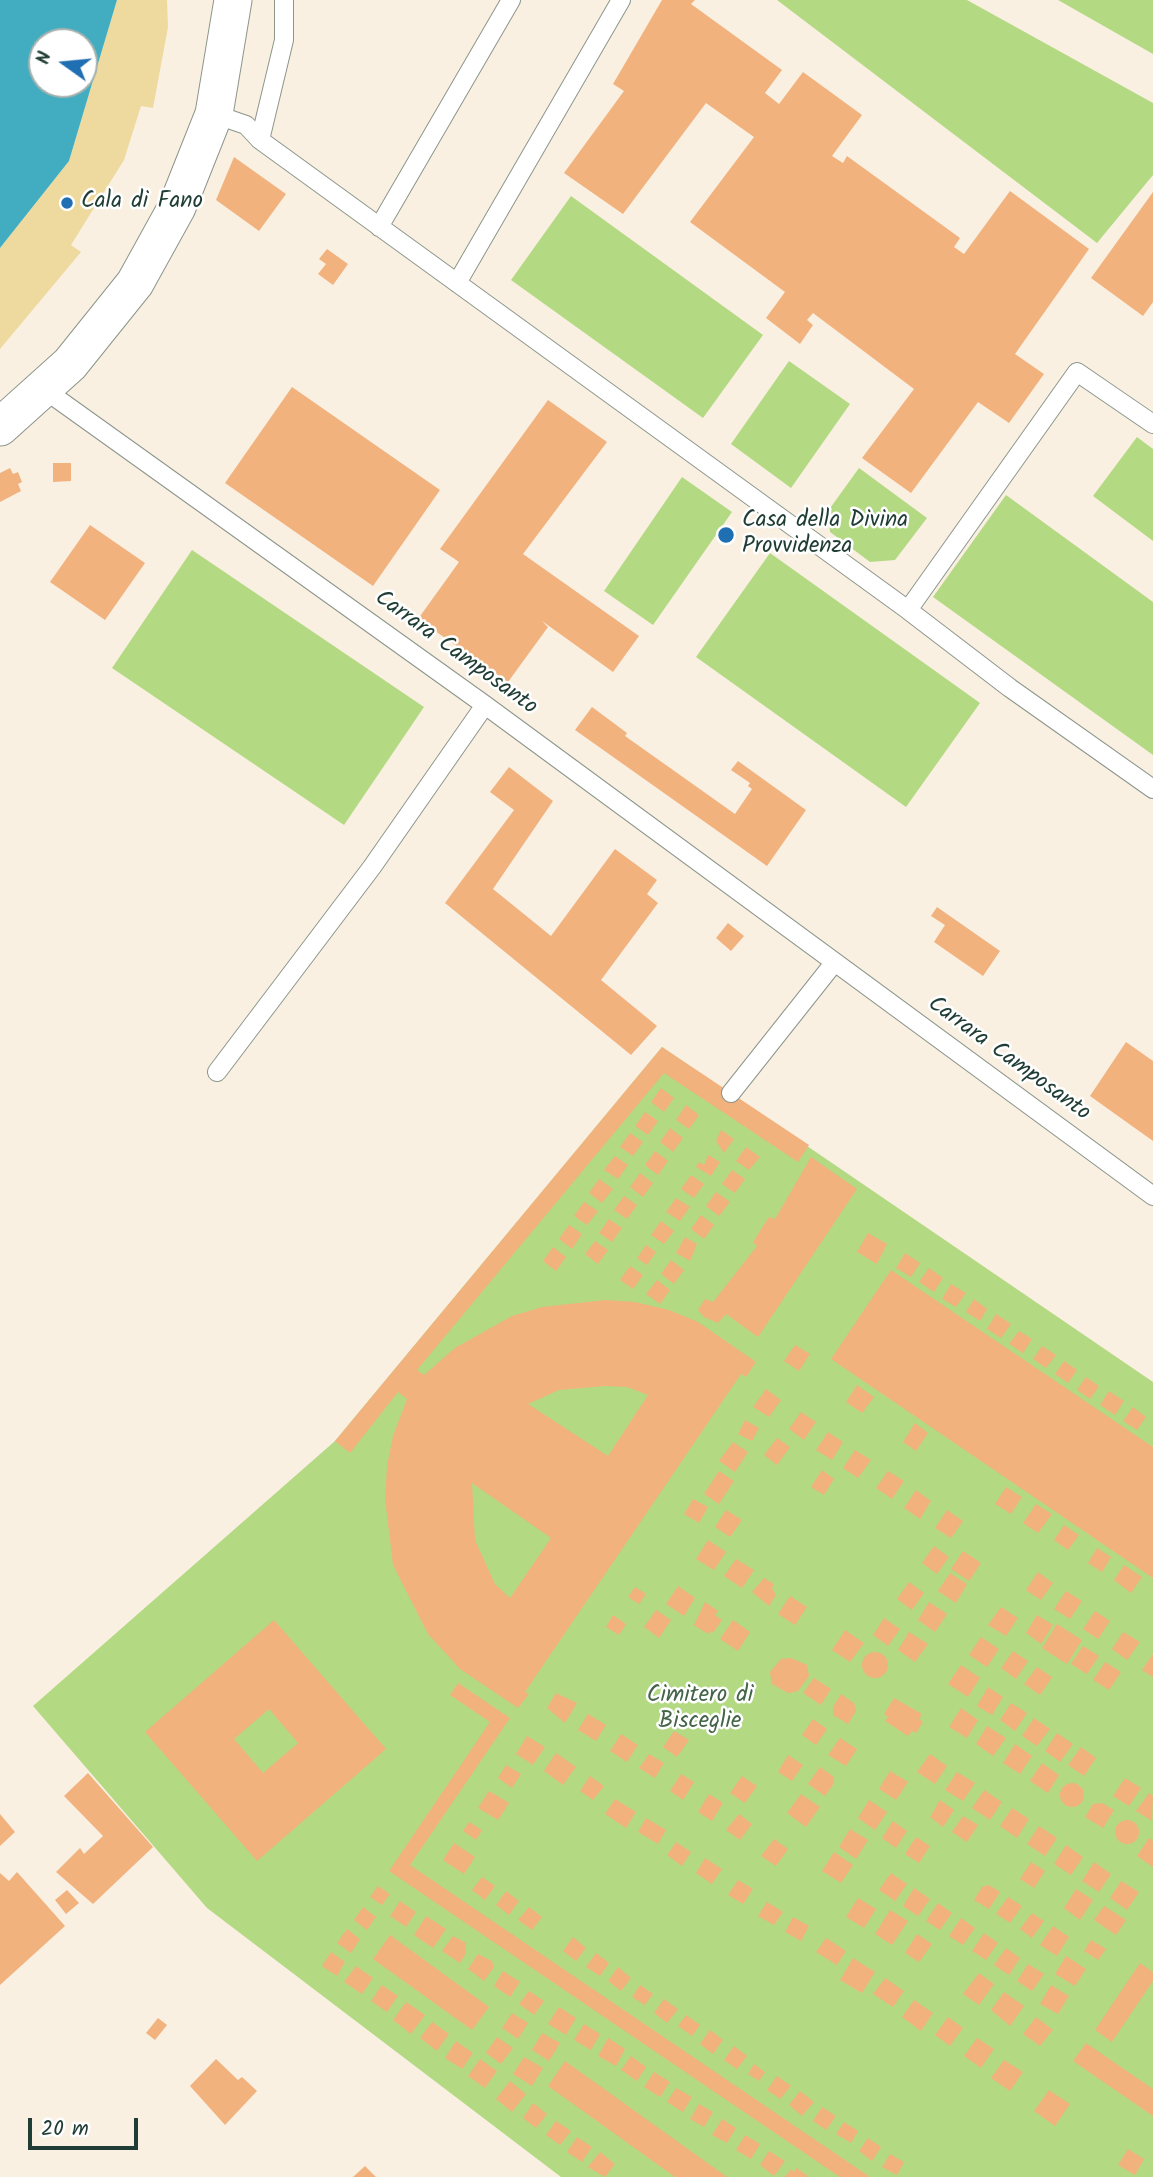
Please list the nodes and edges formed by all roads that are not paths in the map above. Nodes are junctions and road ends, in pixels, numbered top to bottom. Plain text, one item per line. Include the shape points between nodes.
1 (233, 0) edge
2 (284, 0) edge
3 (511, 0) edge
4 (621, 0) edge
5 (214, 114) junction
6 (260, 141) junction
7 (379, 227) junction
8 (457, 284) junction
9 (45, 390) junction
10 (1153, 424) edge
11 (0, 428) edge
12 (908, 610) junction
13 (485, 705) junction
14 (1153, 789) edge
15 (834, 963) junction
16 (217, 1072) dead end
17 (731, 1093) dead end
18 (1153, 1196) edge

1 - 5 street
2 - 6 lane via 284,40
3 - 7 lane
4 - 8 lane
5 - 6 lane via 246,125
5 - 9 street via 177,207 135,283
6 - 7 lane
7 - 8 lane
8 - 12 lane
9 - 11 street
9 - 13 lane, Carrara Camposanto
10 - 12 lane via 1077,372
12 - 14 lane
13 - 15 lane, Carrara Camposanto
13 - 16 lane via 372,867
15 - 17 lane
15 - 18 lane, Carrara Camposanto

